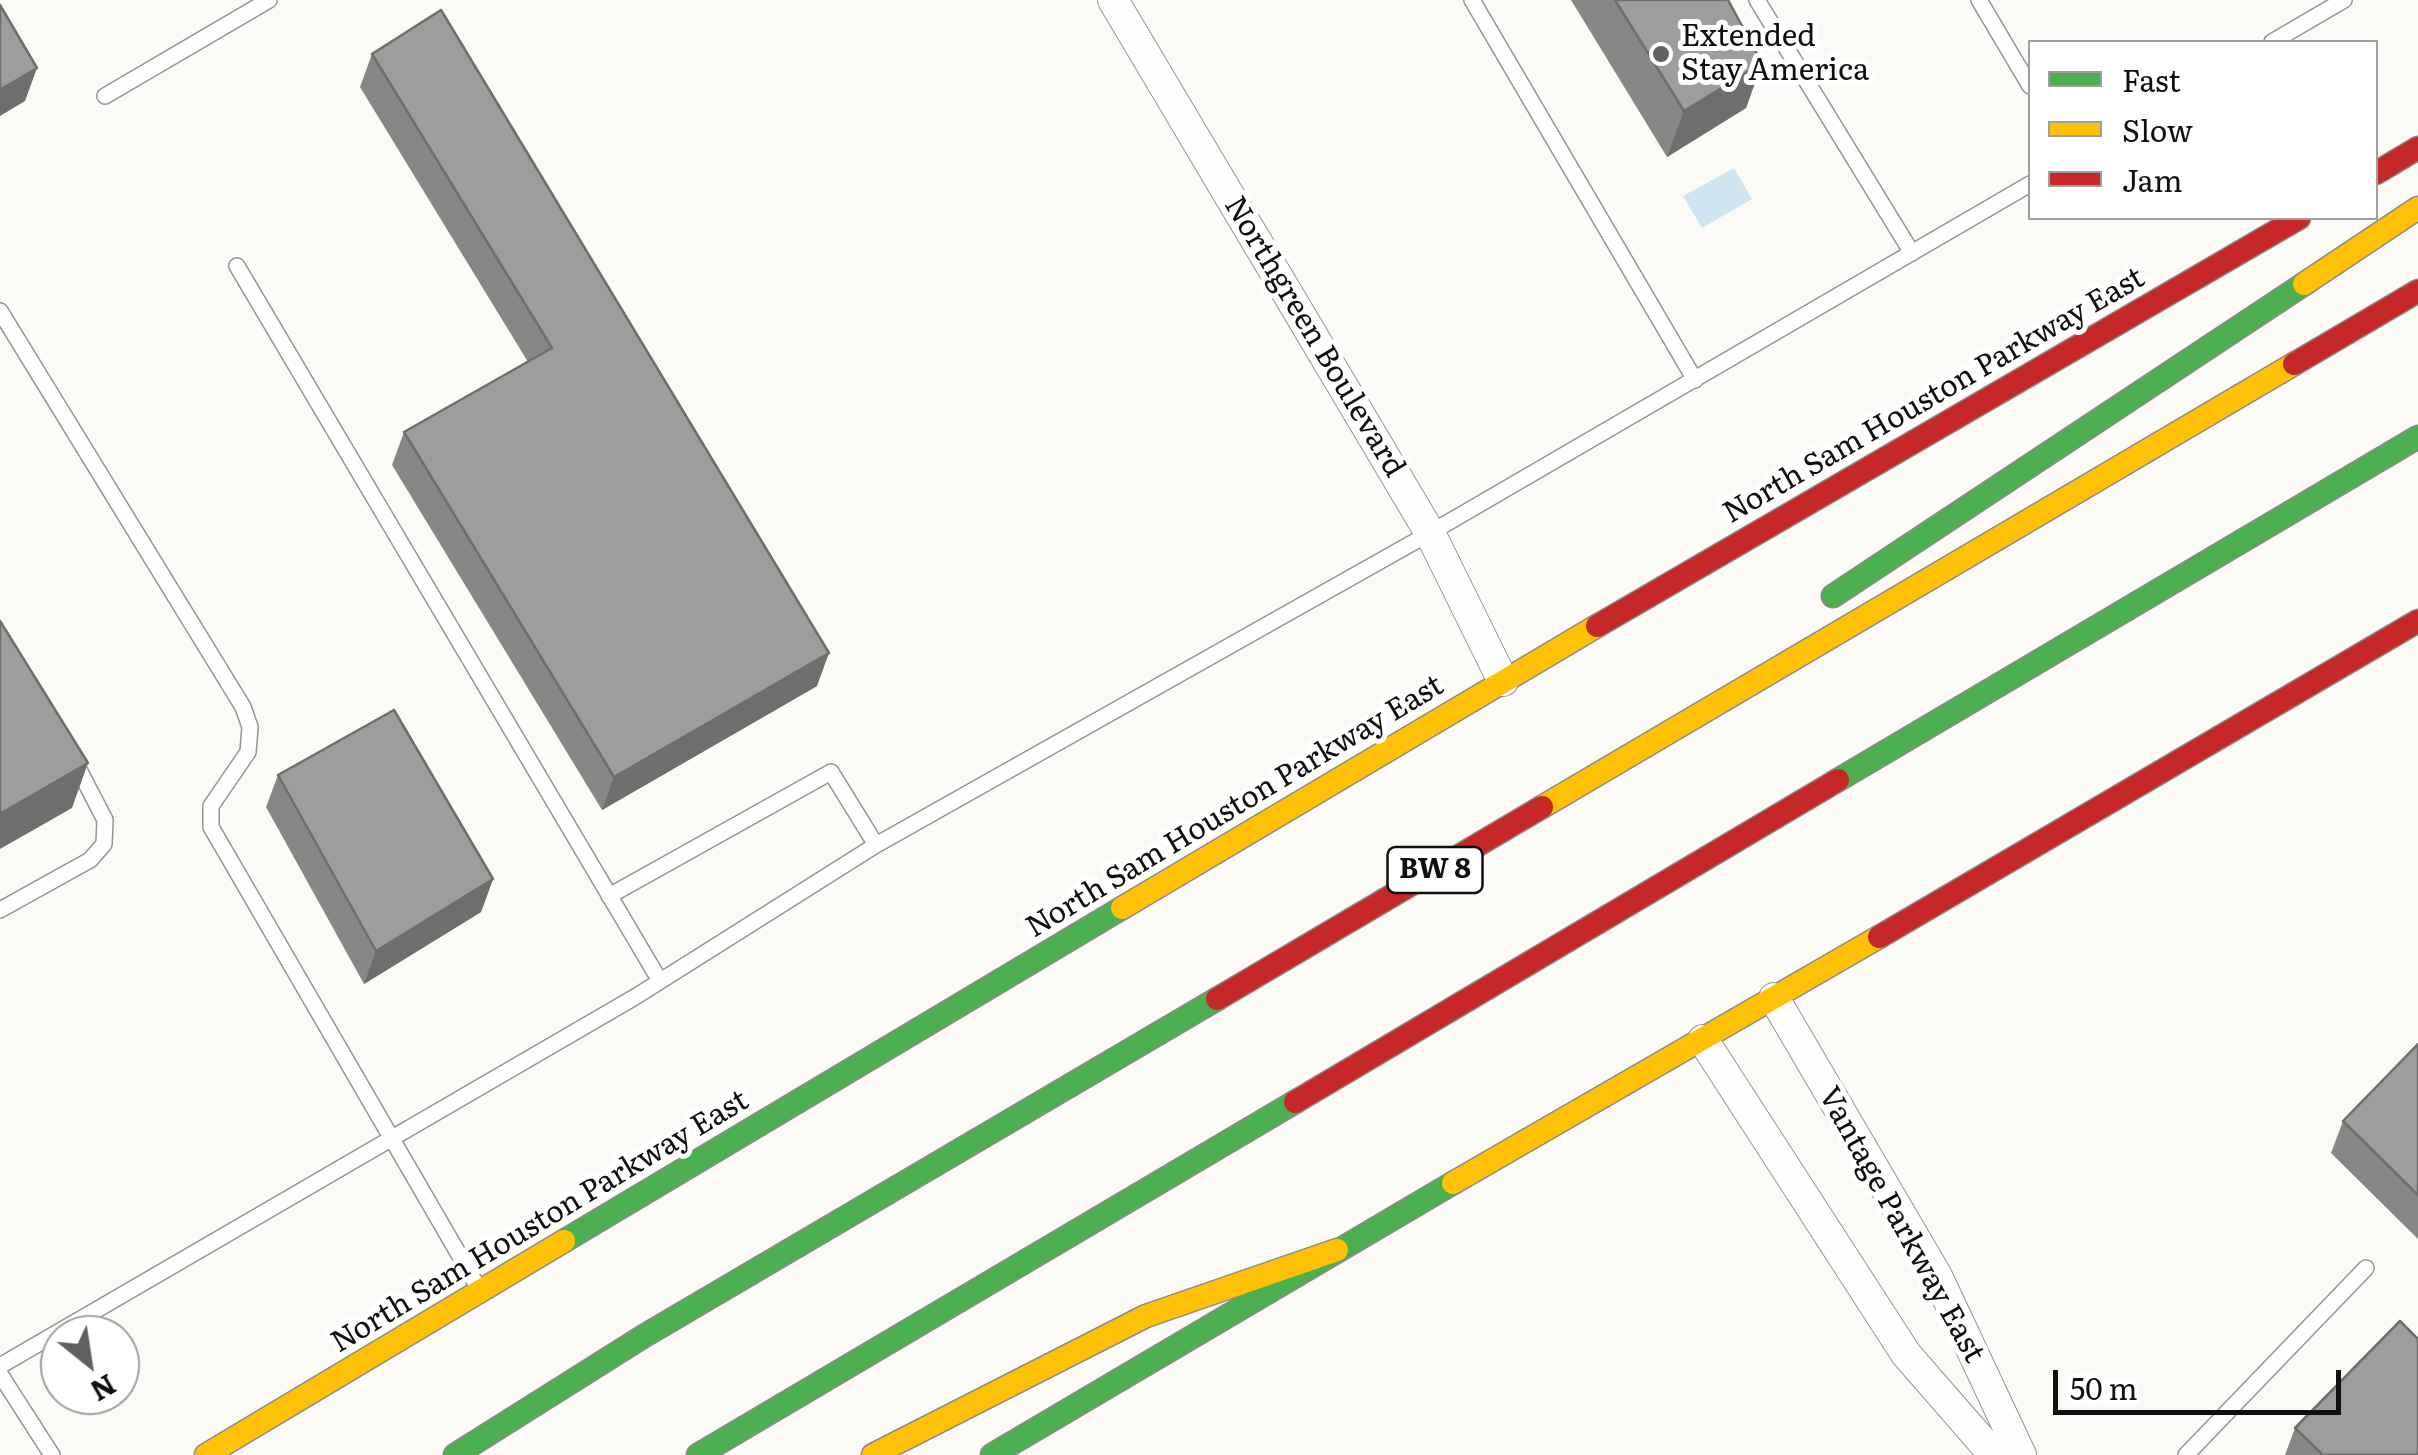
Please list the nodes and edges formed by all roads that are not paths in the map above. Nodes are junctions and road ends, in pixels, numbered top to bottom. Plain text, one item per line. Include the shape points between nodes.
1 (268, 0) edge
2 (1113, 0) edge
3 (1472, 0) edge
4 (1757, 0) edge
5 (1979, 0) edge
6 (2344, 0) edge
7 (2318, 7) edge
8 (2275, 40) edge
9 (2028, 83) edge
10 (105, 96) dead end
11 (2418, 148) edge
12 (2378, 172) edge
13 (2028, 185) edge
14 (2418, 208) edge
15 (2296, 220) edge
16 (1912, 254) junction
17 (237, 266) dead end
18 (2418, 291) edge
19 (0, 311) edge
20 (1695, 380) junction
21 (2418, 437) edge
22 (1430, 532) junction
23 (1819, 605) dead end
24 (2418, 622) edge
25 (1503, 681) junction
26 (1671, 704) dead end
27 (62, 740) edge
28 (876, 845) junction
29 (609, 896) junction
30 (0, 910) edge
31 (1326, 934) junction
32 (660, 982) junction
33 (1774, 998) junction
34 (1704, 1040) junction
35 (391, 1139) junction
36 (1337, 1250) junction
37 (2366, 1268) dead end
38 (481, 1292) junction
39 (0, 1366) edge
40 (0, 1374) edge
41 (52, 1455) edge
42 (206, 1455) edge
43 (455, 1455) edge
44 (698, 1455) edge
45 (873, 1455) edge
46 (992, 1455) edge
47 (1994, 1455) edge
48 (2021, 1455) edge
49 (2186, 1455) edge

1 - 10 lane
2 - 22 street, Northgreen Boulevard
3 - 20 lane
4 - 16 lane
5 - 9 lane
6 - 7 lane
7 - 8 lane
11 - 12 main road
13 - 16 lane
14 - 23 main road
15 - 25 main road, North Sam Houston Parkway East
16 - 20 lane
17 - 29 lane
18 - 31 main road, BW 8
19 - 35 lane via 244,706 248,752 211,806 211,827
20 - 22 lane
21 - 44 main road
22 - 25 street, Northgreen Boulevard
22 - 28 lane
24 - 33 main road
25 - 38 main road, North Sam Houston Parkway East
26 - 31 main road
27 - 30 lane via 105,820 104,844 90,860
28 - 29 lane via 831,772
28 - 32 lane
29 - 32 lane
31 - 43 main road, BW 8
32 - 35 lane
33 - 34 main road
33 - 48 street, Vantage Parkway East via 1937,1276
34 - 36 main road
34 - 47 street, Vantage Parkway East via 1906,1354
35 - 38 lane
35 - 39 lane
36 - 45 main road via 1146,1316
36 - 46 main road
37 - 49 lane
38 - 42 main road, North Sam Houston Parkway East
40 - 41 lane

